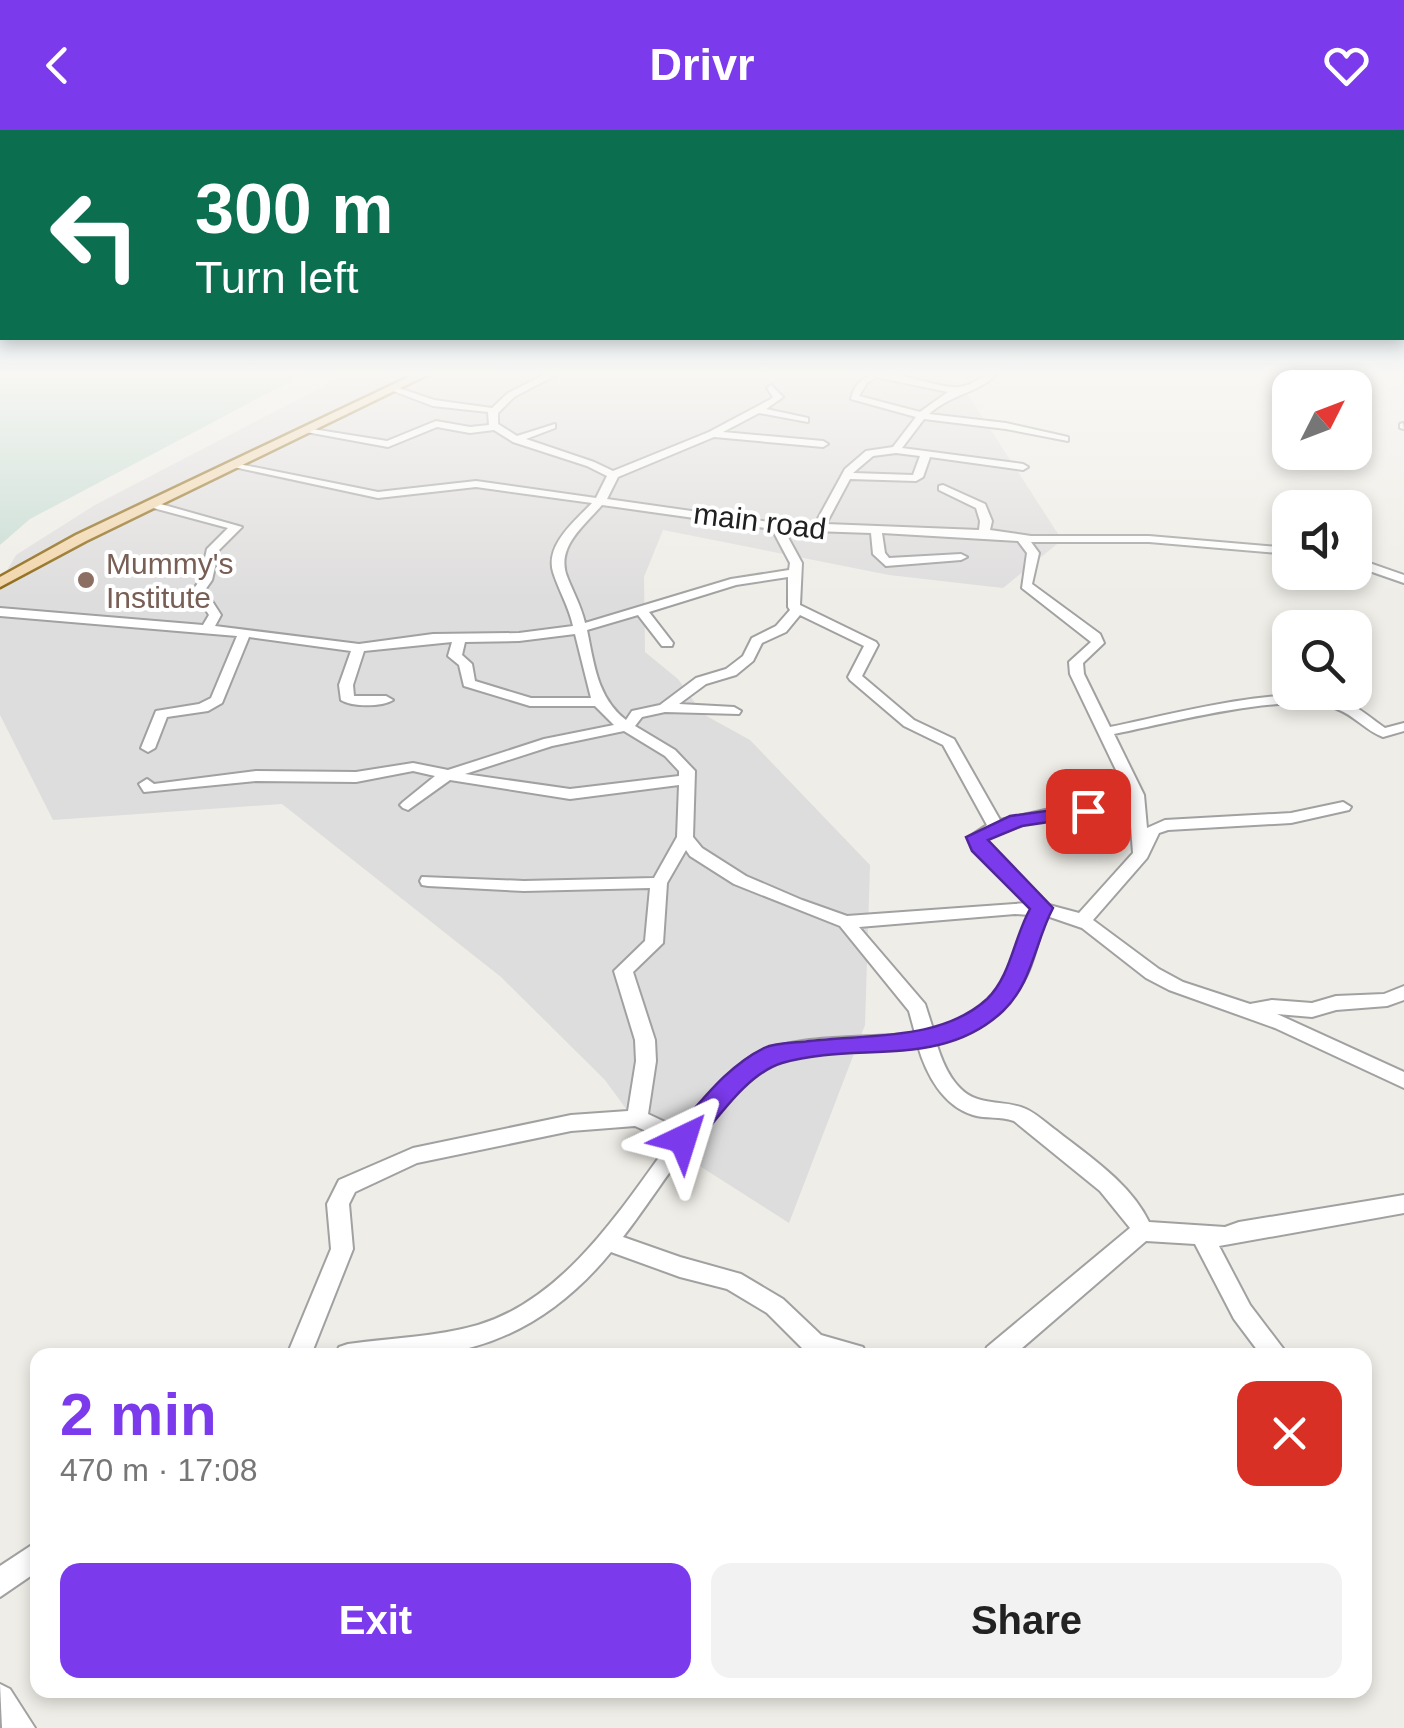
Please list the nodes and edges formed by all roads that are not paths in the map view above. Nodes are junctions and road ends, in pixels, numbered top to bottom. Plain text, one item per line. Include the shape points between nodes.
1 (270, 449) edge
2 (545, 449) edge
3 (678, 449) edge
4 (896, 450) joint
5 (925, 456) junction
6 (234, 466) junction
7 (1023, 468) dead end
8 (613, 476) junction
9 (847, 476) junction
10 (943, 488) dead end
11 (597, 502) junction
12 (150, 504) junction
13 (776, 526) junction
14 (819, 528) junction
15 (876, 531) junction
16 (984, 533) junction
17 (1023, 539) junction
18 (1272, 549) edge
19 (960, 557) dead end
20 (1372, 568) edge
21 (794, 573) junction
22 (1404, 579) edge
23 (0, 583) edge
24 (642, 610) junction
25 (797, 610) junction
26 (0, 612) edge
27 (581, 628) junction
28 (207, 630) junction
29 (244, 632) junction
30 (459, 637) junction
31 (667, 643) dead end
32 (359, 648) junction
33 (386, 700) dead end
34 (599, 702) junction
35 (665, 708) junction
36 (734, 711) dead end
37 (628, 726) junction
38 (1404, 727) edge
39 (1104, 732) junction
40 (148, 748) dead end
41 (451, 774) junction
42 (688, 779) junction
43 (147, 784) dead end
44 (408, 805) dead end
45 (1343, 807) dead end
46 (1138, 809) junction
47 (996, 827) junction
48 (685, 837) junction
49 (1143, 846) junction
50 (428, 881) dead end
51 (658, 883) junction
52 (1042, 908) junction
53 (1084, 919) junction
54 (846, 922) junction
55 (1404, 986) edge
56 (1250, 1011) junction
57 (928, 1041) junction
58 (1404, 1081) edge
59 (637, 1118) junction
60 (683, 1139) junction
61 (1404, 1204) edge
62 (1142, 1232) junction
63 (1203, 1238) junction
64 (607, 1241) junction
65 (302, 1348) edge
66 (395, 1348) edge
67 (829, 1348) edge
68 (1004, 1348) edge
69 (1270, 1348) edge
70 (30, 1560) edge
71 (0, 1583) edge
72 (0, 1699) edge
73 (20, 1728) edge

1 - 6 main road
2 - 8 street
3 - 8 street
4 - 5 street
4 - 9 street via 870,453
5 - 7 street
5 - 9 street via 912,479
6 - 11 street, main road via 378,495 476,484
6 - 12 main road
8 - 11 street
9 - 14 street
10 - 16 street via 981,506
11 - 13 street, main road
11 - 27 street via 557,561
12 - 23 main road
12 - 28 street via 236,528 214,549 199,590 215,616
13 - 14 street, main road
13 - 21 street via 796,562
14 - 15 street, main road
15 - 16 street, main road
15 - 19 street via 878,554 886,562
16 - 17 street, main road
17 - 18 street, main road via 1149,539
17 - 39 street via 1032,553 1026,585 1098,643 1079,659 1077,674
20 - 22 street
21 - 24 street
21 - 25 street
24 - 27 street
24 - 31 street
25 - 35 street via 731,672 701,681
25 - 47 street via 871,645 855,677 910,723 949,742
26 - 28 street
27 - 30 street
27 - 34 street
28 - 29 street
29 - 32 street
29 - 40 street via 217,700 161,714
30 - 32 street
30 - 34 street via 455,656 465,664 469,683 530,702
32 - 33 street via 346,685 348,700
34 - 37 street
35 - 36 street
35 - 37 street via 637,714
37 - 41 street via 549,742
37 - 42 street via 673,754
38 - 39 street via 1383,733 1341,706 1300,699
39 - 46 street
41 - 42 street via 570,794
41 - 43 street via 413,766 356,777 256,776 165,789
41 - 44 street
42 - 48 street
45 - 49 street via 1291,818 1165,825
46 - 47 street via 1110,807
46 - 49 street
47 - 52 street via 977,841
48 - 51 street
48 - 54 street via 696,852 740,880
49 - 53 street via 1136,864
50 - 51 street
51 - 59 street via 654,943 622,975 644,1040
52 - 53 street
52 - 54 street
52 - 57 street via 1012,984 995,1005
53 - 56 street via 1160,977
54 - 57 street via 911,998
55 - 56 street via 1387,1000
56 - 58 street
57 - 60 street via 774,1054 740,1076
57 - 62 street via 933,1065 953,1094 976,1108 1021,1115 1115,1194
59 - 60 street
59 - 65 street via 571,1124 413,1156 348,1186 338,1204 342,1249
60 - 64 street
61 - 63 street
62 - 63 street
62 - 68 street
63 - 69 street via 1242,1312
64 - 66 street via 560,1291 508,1324 476,1336
64 - 67 street via 734,1281 775,1306 814,1344
70 - 71 street
72 - 73 street

